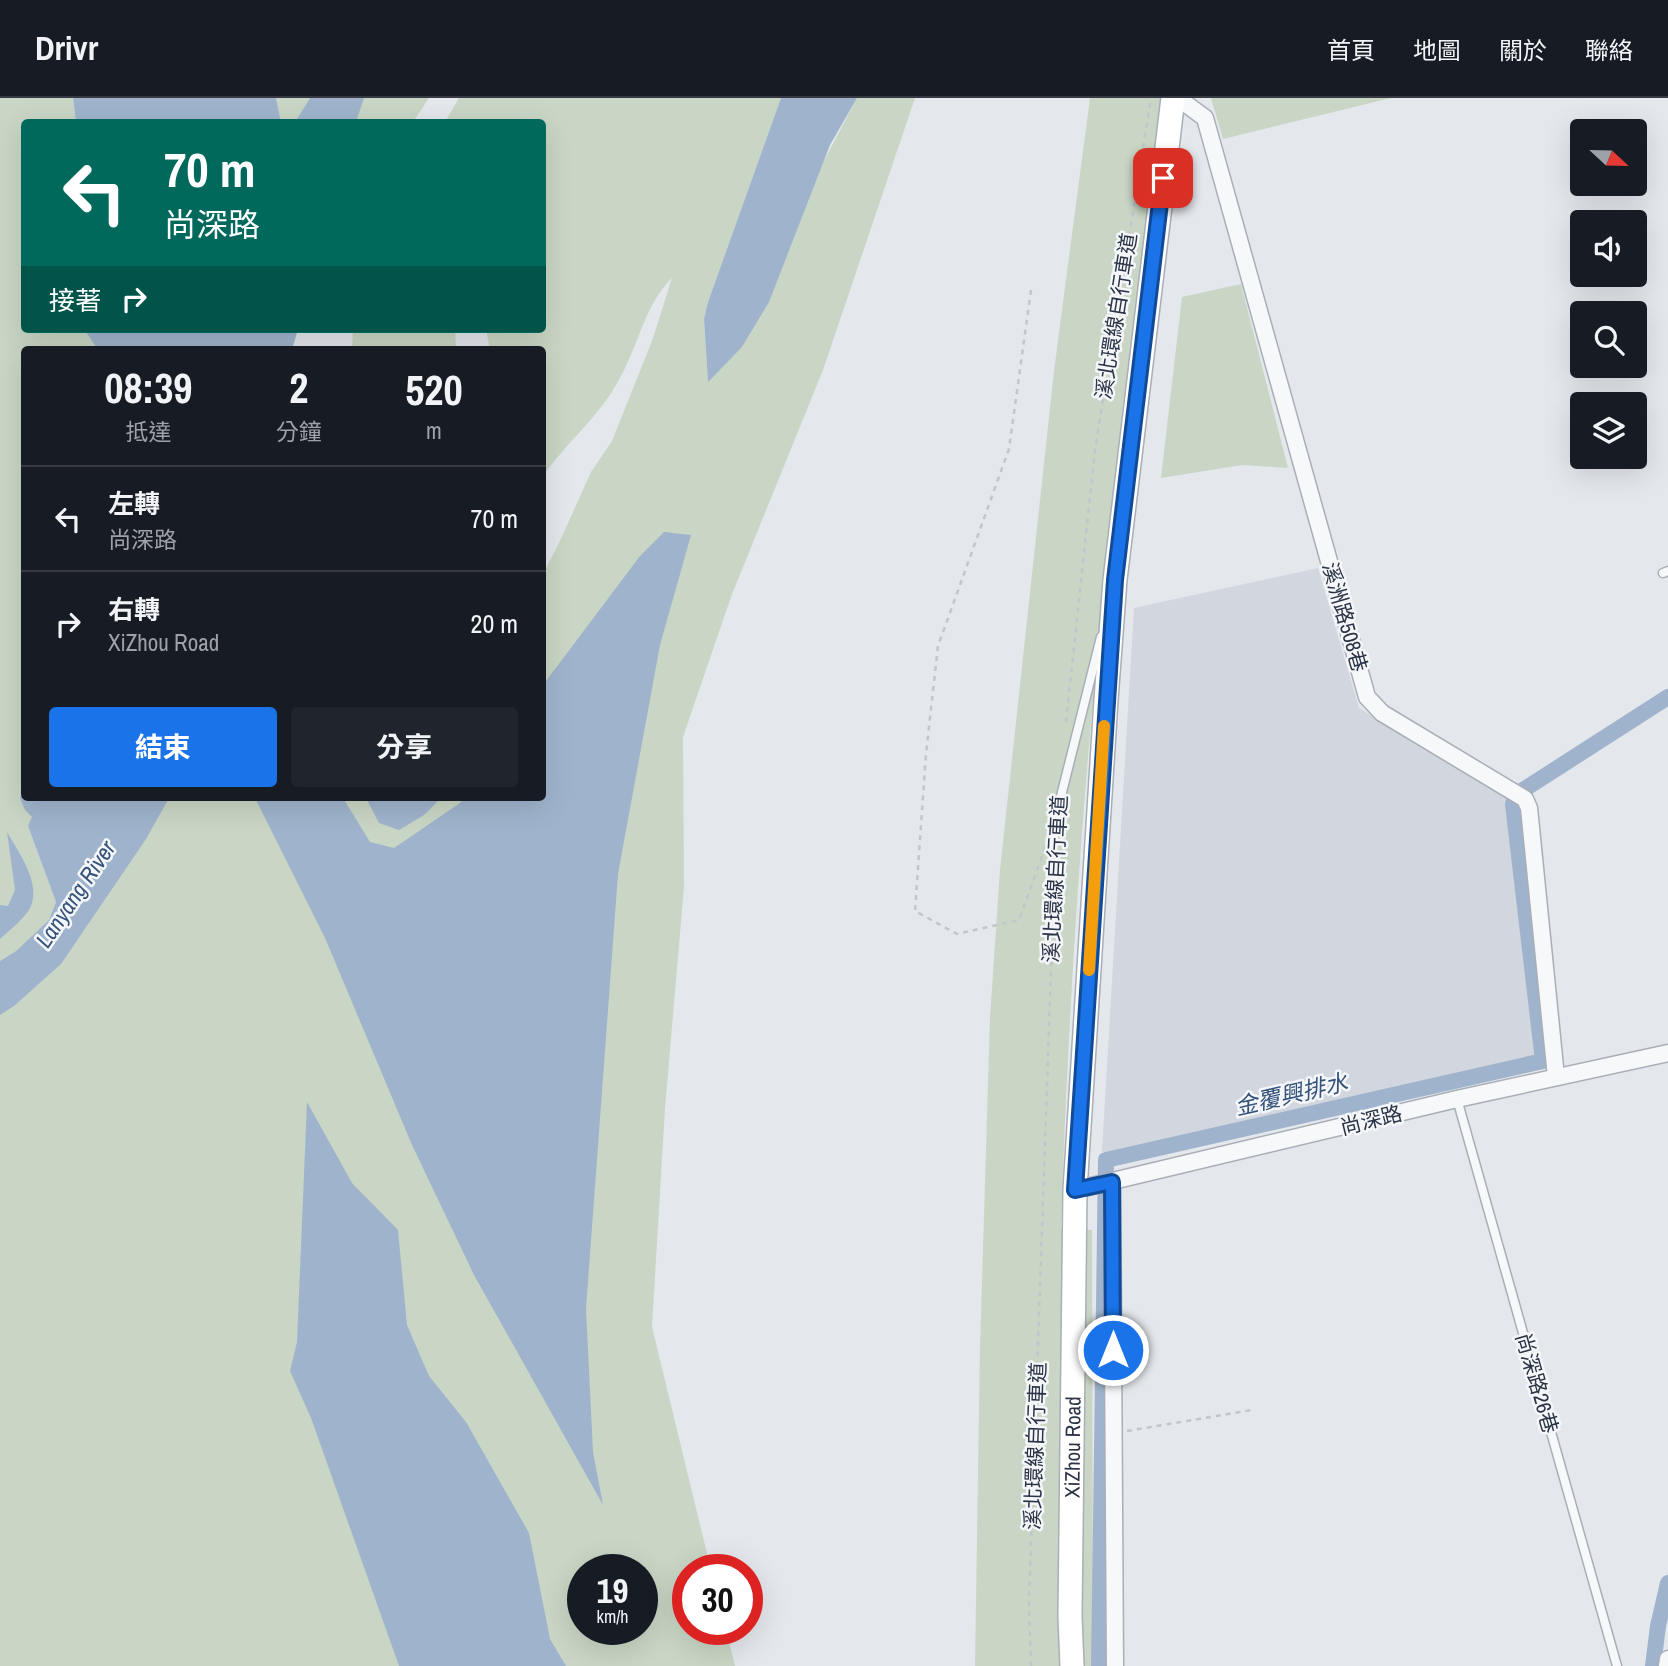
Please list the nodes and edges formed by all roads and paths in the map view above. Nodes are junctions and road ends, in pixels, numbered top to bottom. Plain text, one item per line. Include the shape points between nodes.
1 (1151, 98) edge
2 (1173, 98) edge
3 (1178, 98) edge
4 (1031, 290) dead end
5 (1115, 580) junction
6 (1066, 722) dead end
7 (1056, 816) junction
8 (1668, 1053) edge
9 (1556, 1077) junction
10 (1457, 1099) junction
11 (1112, 1182) junction
12 (1075, 1190) junction
13 (1252, 1410) dead end
14 (1113, 1433) junction
15 (1668, 1659) edge
16 (1031, 1666) edge
17 (1072, 1666) edge
18 (1115, 1666) edge
19 (1617, 1666) edge
20 (1667, 1666) edge

1 - 6 path, 溪北環線自行車道 via 1095,450
2 - 5 street, XiZhou Road
3 - 9 street, 溪洲路508巷 via 1205,118 1367,697 1382,713 1525,799 1529,808
4 - 7 path via 1009,449 938,646 915,911 957,934 1019,920
5 - 7 lane
5 - 12 street, XiZhou Road
7 - 16 path, 溪北環線自行車道 via 1029,1603
8 - 9 street, 尚深路
9 - 10 street, 尚深路
10 - 11 street, 尚深路
10 - 19 lane, 尚深路26巷
11 - 12 street, 尚深路
11 - 14 street
12 - 17 street, XiZhou Road
13 - 14 path
14 - 18 street
15 - 20 street

